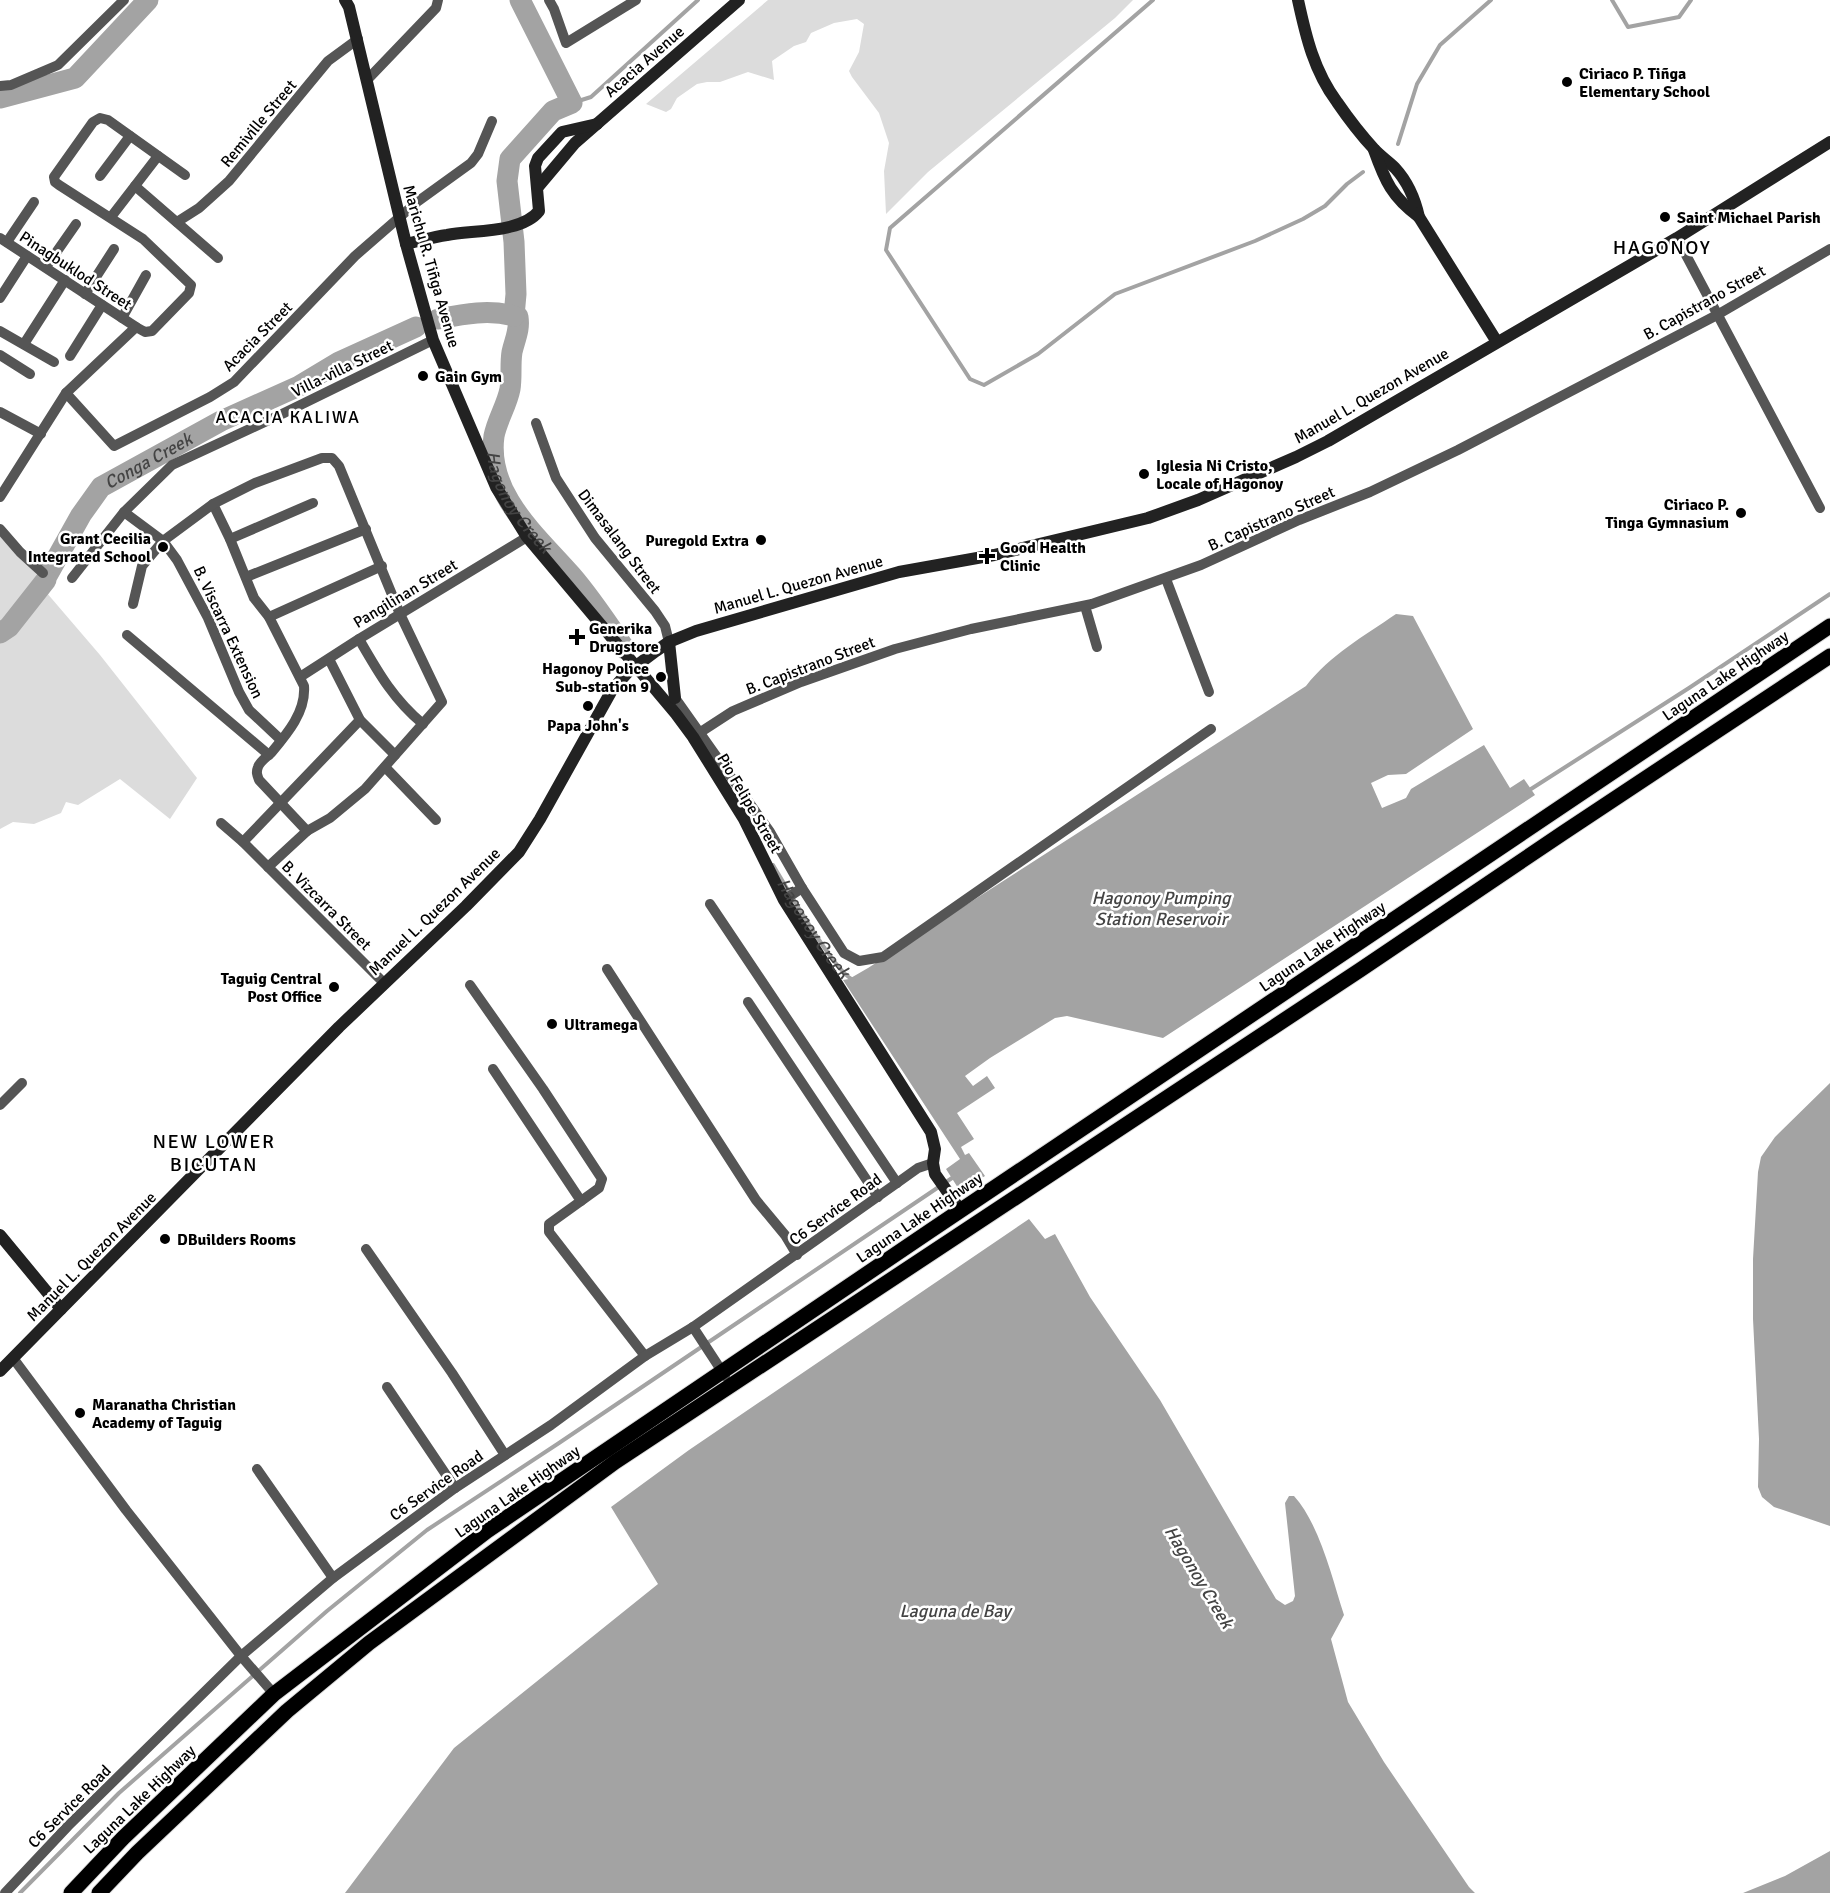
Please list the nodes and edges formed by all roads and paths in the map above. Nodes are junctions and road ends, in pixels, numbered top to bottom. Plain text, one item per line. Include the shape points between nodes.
1 (124, 0) edge
2 (345, 0) edge
3 (438, 0) edge
4 (549, 0) edge
5 (609, 0) edge
6 (636, 0) edge
7 (739, 0) edge
8 (1298, 0) edge
9 (614, 12) junction
10 (358, 39) junction
11 (367, 80) junction
12 (0, 86) edge
13 (492, 121) dead end
14 (598, 123) junction
15 (130, 136) junction
16 (1830, 142) edge
17 (158, 156) junction
18 (100, 176) dead end
19 (185, 176) dead end
20 (135, 186) junction
21 (538, 187) junction
22 (34, 202) dead end
23 (111, 217) junction
24 (400, 218) junction
25 (177, 222) junction
26 (76, 224) dead end
27 (1677, 238) junction
28 (3, 240) edge
29 (406, 244) junction
30 (114, 249) dead end
31 (1830, 249) edge
32 (27, 256) junction
33 (218, 258) dead end
34 (45, 267) junction
35 (146, 275) dead end
36 (65, 280) junction
37 (85, 294) junction
38 (0, 298) edge
39 (102, 305) junction
40 (1717, 315) junction
41 (122, 318) junction
42 (135, 327) junction
43 (0, 331) edge
44 (433, 340) junction
45 (1497, 342) junction
46 (24, 344) junction
47 (0, 355) edge
48 (70, 356) dead end
49 (54, 362) dead end
50 (30, 374) dead end
51 (66, 393) junction
52 (0, 412) edge
53 (536, 423) dead end
54 (41, 434) junction
55 (0, 497) edge
56 (313, 503) dead end
57 (213, 504) junction
58 (1820, 508) dead end
59 (124, 512) junction
60 (0, 529) edge
61 (366, 529) junction
62 (527, 537) junction
63 (230, 539) junction
64 (163, 541) junction
65 (382, 566) junction
66 (43, 573) dead end
67 (246, 577) junction
68 (72, 578) dead end
69 (1166, 579) junction
70 (133, 604) dead end
71 (1085, 606) junction
72 (400, 614) junction
73 (269, 617) junction
74 (1830, 626) edge
75 (127, 635) dead end
76 (358, 639) junction
77 (612, 639) junction
78 (669, 642) junction
79 (1097, 647) dead end
80 (1830, 656) edge
81 (329, 659) junction
82 (639, 663) junction
83 (300, 677) junction
84 (617, 683) junction
85 (1209, 692) dead end
86 (675, 698) joint
87 (360, 720) junction
88 (423, 724) junction
89 (1211, 729) dead end
90 (696, 735) junction
91 (281, 740) junction
92 (269, 755) junction
93 (395, 755) junction
94 (385, 767) junction
95 (280, 802) junction
96 (436, 820) dead end
97 (221, 823) dead end
98 (307, 831) junction
99 (243, 842) junction
100 (268, 867) junction
101 (801, 889) junction
102 (786, 898) junction
103 (711, 904) dead end
104 (607, 969) dead end
105 (384, 983) junction
106 (470, 985) dead end
107 (748, 1002) dead end
108 (493, 1069) dead end
109 (21, 1083) dead end
110 (0, 1105) edge
111 (934, 1168) junction
112 (897, 1183) junction
113 (878, 1197) junction
114 (581, 1201) junction
115 (961, 1211) junction
116 (0, 1235) edge
117 (366, 1249) dead end
118 (797, 1254) junction
119 (62, 1309) junction
120 (695, 1330) junction
121 (645, 1356) junction
122 (13, 1358) junction
123 (718, 1366) junction
124 (0, 1371) edge
125 (732, 1386) junction
126 (387, 1387) dead end
127 (505, 1455) junction
128 (257, 1469) dead end
129 (455, 1488) junction
130 (333, 1578) junction
131 (243, 1658) junction
132 (274, 1694) junction
133 (4, 1893) edge
134 (70, 1893) edge
135 (99, 1893) edge

1 - 12 street via 58,65
2 - 10 main road, Marichu R. Tiñga Avenue
3 - 11 street via 436,8
4 - 9 street via 566,43
5 - 9 street
6 - 9 street
7 - 14 main road, Acacia Avenue
8 - 45 main road via 1314,63 1336,101 1373,149 1393,193 1419,217
10 - 11 main road, Marichu R. Tiñga Avenue
10 - 25 street, Remiville Street via 328,61 229,181
11 - 24 main road, Marichu R. Tiñga Avenue
13 - 24 street via 471,163
14 - 21 main road, Acacia Avenue via 575,143
14 - 21 main road, Acacia Avenue via 562,132 550,144 535,166
15 - 17 street
15 - 18 street
15 - 23 street via 108,120 97,118 54,177 59,185
16 - 27 main road, Manuel L. Quezon Avenue
17 - 19 street
17 - 20 street
20 - 23 street
20 - 25 street
21 - 29 main road, Acacia Avenue via 539,212 528,222
22 - 28 street
23 - 42 street via 150,244 192,285 152,331
24 - 29 main road, Marichu R. Tiñga Avenue
24 - 51 street, Acacia Street via 355,256 234,382 210,397 114,446
25 - 33 street
26 - 34 street
27 - 40 street
27 - 45 main road, Manuel L. Quezon Avenue
28 - 32 street, Pinagbuklod Street
29 - 44 main road, Marichu R. Tiñga Avenue
30 - 37 street
31 - 40 street, B. Capistrano Street
32 - 34 street, Pinagbuklod Street
32 - 38 street
34 - 36 street, Pinagbuklod Street
35 - 41 street
36 - 37 street, Pinagbuklod Street
36 - 46 street
37 - 39 street, Pinagbuklod Street
39 - 41 street, Pinagbuklod Street
39 - 48 street
40 - 58 street
40 - 69 street, B. Capistrano Street via 1422,468
41 - 42 street, Pinagbuklod Street
42 - 51 street
43 - 46 street
44 - 59 street, Villa-villa Street via 172,465
44 - 62 main road, Marichu R. Tiñga Avenue via 496,487
45 - 78 main road, Manuel L. Quezon Avenue via 1328,441 1165,512 1005,553 899,572
46 - 49 street
47 - 50 street
51 - 54 street
52 - 54 street
53 - 78 street, Dimasalang Street via 556,478 595,537 665,626
54 - 55 street
56 - 63 street
57 - 61 street via 255,483 322,458 332,458
57 - 63 street
57 - 64 street
59 - 64 street, B. Viscarra Extension
59 - 68 street, Villa-villa Street
60 - 66 street
61 - 65 street
61 - 67 street
62 - 72 street, Pangilinan Street
62 - 77 main road, Marichu R. Tiñga Avenue
63 - 67 street
64 - 70 street via 142,566
64 - 91 street, B. Viscarra Extension via 188,578 249,710
65 - 72 street
65 - 73 street
67 - 73 street
69 - 71 street, B. Capistrano Street
69 - 85 street
71 - 79 street
71 - 90 street, B. Capistrano Street via 895,649 733,711
72 - 76 street, Pangilinan Street
72 - 88 street, B. Vizcarra Street via 442,702
73 - 83 street
74 - 115 main road, Laguna Lake Highway
75 - 92 street
76 - 81 street, Pangilinan Street
76 - 88 street via 403,707
77 - 82 main road, Marichu R. Tiñga Avenue
77 - 84 main road via 621,669
78 - 82 main road, Manuel L. Quezon Avenue
78 - 86 main road
80 - 125 main road, Laguna Lake Highway
81 - 83 street, Pangilinan Street
81 - 87 street
82 - 84 main road, Manuel L. Quezon Avenue
82 - 90 main road, Pio Felipe Street
83 - 91 street via 302,709
84 - 105 main road, Manuel L. Quezon Avenue via 519,852
86 - 90 street
87 - 93 street
87 - 95 street
88 - 93 street, B. Vizcarra Street
89 - 101 street via 883,957 859,961 844,953
90 - 101 street via 770,832
90 - 102 main road, Pio Felipe Street
91 - 92 street
92 - 95 street via 259,764 256,774
93 - 94 street, B. Vizcarra Street
94 - 96 street
94 - 98 street, B. Vizcarra Street via 330,818
95 - 98 street
95 - 99 street
97 - 99 street
98 - 100 street, B. Vizcarra Street
99 - 100 street
100 - 105 street, B. Vizcarra Street
101 - 102 street
102 - 111 main road, Pio Felipe Street via 931,1132
103 - 112 street
104 - 118 street via 756,1200
105 - 119 main road, Manuel L. Quezon Avenue
106 - 114 street via 602,1179 600,1188
107 - 113 street
108 - 114 street
109 - 110 street
111 - 112 street, C6 Service Road via 918,1168
111 - 115 main road
112 - 113 street, C6 Service Road
113 - 118 street, C6 Service Road
114 - 121 street via 549,1224 549,1232
115 - 123 main road, Laguna Lake Highway
116 - 119 main road
117 - 127 street
118 - 120 street, C6 Service Road
119 - 122 main road, Manuel L. Quezon Avenue
120 - 121 street, C6 Service Road
120 - 123 street
121 - 127 street, C6 Service Road
122 - 124 main road, Manuel L. Quezon Avenue
122 - 131 street
123 - 125 street
123 - 132 main road, Laguna Lake Highway via 488,1531
125 - 135 main road, Laguna Lake Highway via 615,1462 369,1643 287,1711
126 - 129 street
127 - 129 street, C6 Service Road
128 - 130 street
129 - 130 street, C6 Service Road
130 - 131 street, C6 Service Road
131 - 132 street
131 - 133 street, C6 Service Road
132 - 134 main road, Laguna Lake Highway

